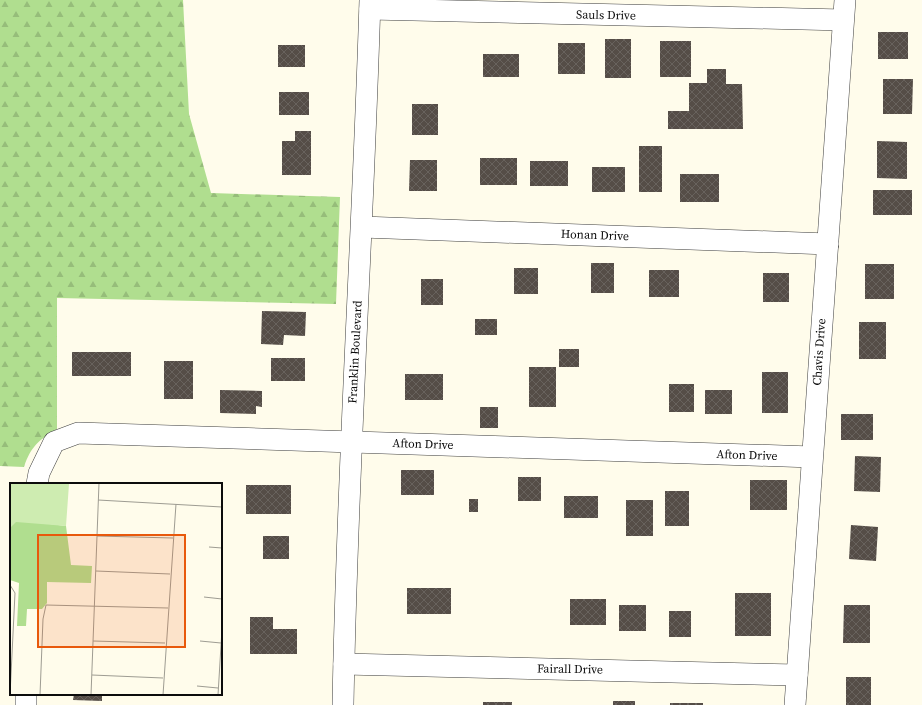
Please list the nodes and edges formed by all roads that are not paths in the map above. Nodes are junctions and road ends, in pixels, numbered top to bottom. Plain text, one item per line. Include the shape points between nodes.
1 (370, 5) edge
2 (844, 10) edge
3 (362, 227) junction
4 (828, 244) junction
5 (350, 442) junction
6 (812, 457) junction
7 (37, 483) edge
8 (344, 664) junction
9 (797, 675) junction
10 (343, 705) edge
11 (795, 705) edge

1 - 2 street, Sauls Drive
1 - 3 street, Franklin Boulevard
2 - 4 street, Chavis Drive
3 - 4 street, Honan Drive
3 - 5 street, Franklin Boulevard
4 - 6 street, Chavis Drive
5 - 6 street, Afton Drive
5 - 7 street, Afton Drive via 78,433 54,442 39,473
5 - 8 street, Franklin Boulevard
6 - 9 street, Chavis Drive
8 - 9 street, Fairall Drive
8 - 10 street, Franklin Boulevard
9 - 11 street, Chavis Drive

